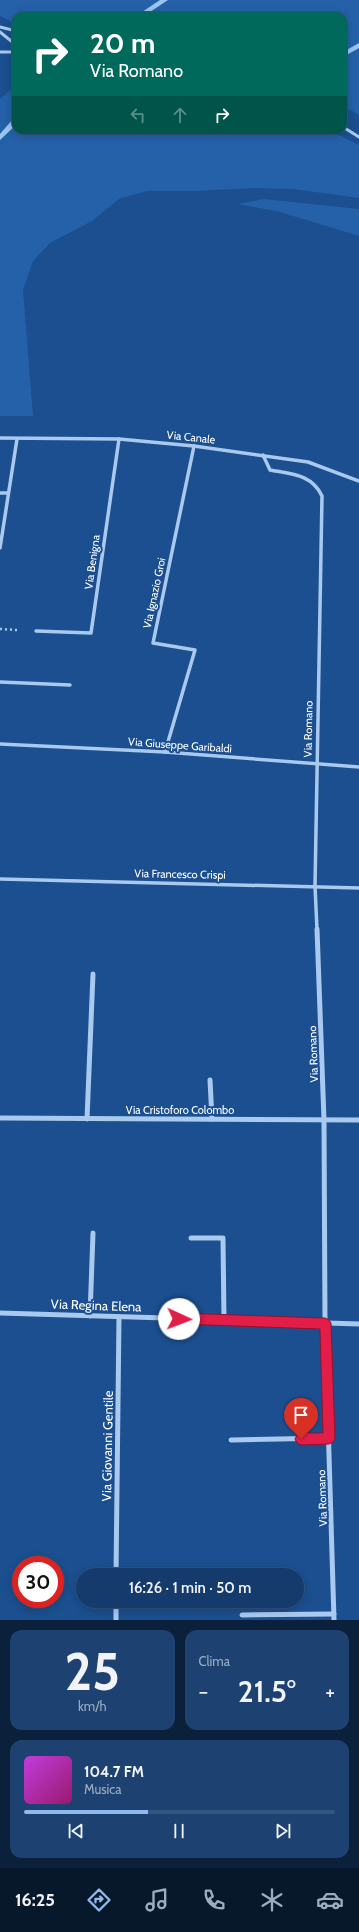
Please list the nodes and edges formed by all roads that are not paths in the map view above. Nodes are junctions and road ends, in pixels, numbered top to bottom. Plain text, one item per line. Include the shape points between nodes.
1 (0, 27) edge
2 (12, 30) edge
3 (0, 32) edge
4 (12, 42) edge
5 (0, 52) edge
6 (12, 52) edge
7 (347, 130) edge
8 (359, 137) edge
9 (0, 438) edge
10 (17, 439) junction
11 (119, 439) junction
12 (194, 446) junction
13 (263, 455) junction
14 (359, 481) edge
15 (0, 493) edge
16 (8, 493) junction
17 (0, 548) edge
18 (36, 631) dead end
19 (0, 682) edge
20 (70, 685) dead end
21 (0, 744) edge
22 (165, 752) junction
23 (317, 765) junction
24 (359, 767) edge
25 (0, 879) edge
26 (315, 886) junction
27 (359, 888) edge
28 (93, 974) dead end
29 (210, 1080) dead end
30 (0, 1118) edge
31 (87, 1118) junction
32 (212, 1120) junction
33 (324, 1120) junction
34 (359, 1120) edge
35 (93, 1233) dead end
36 (190, 1238) dead end
37 (0, 1313) edge
38 (90, 1316) junction
39 (119, 1317) junction
40 (224, 1320) junction
41 (325, 1323) junction
42 (359, 1324) edge
43 (329, 1438) junction
44 (231, 1440) dead end
45 (116, 1568) edge
46 (116, 1608) edge
47 (242, 1615) dead end
48 (334, 1617) edge
49 (116, 1620) edge

1 - 2 street
3 - 4 street
5 - 6 street
7 - 8 street
9 - 10 street, Via Canale
10 - 11 street, Via Canale
10 - 16 street
11 - 12 street, Via Canale
11 - 18 street, Via Benigna via 91,633
12 - 13 street, Via Canale
12 - 22 street, Via Ignazio Groi via 153,643 195,650
13 - 14 street, Via Canale via 308,462
13 - 23 street, Via Romano via 270,470 307,476 319,487 322,496
15 - 16 street
16 - 17 street
19 - 20 street
21 - 22 street, Via Giuseppe Garibaldi
22 - 23 street, Via Giuseppe Garibaldi
23 - 24 street, Via Giuseppe Garibaldi
23 - 26 street, Via Romano
25 - 26 street, Via Francesco Crispi
26 - 27 street, Via Francesco Crispi
26 - 33 street, Via Romano
28 - 31 street
29 - 32 street
30 - 31 street, Via Cristoforo Colombo
31 - 32 street, Via Cristoforo Colombo
32 - 33 street, Via Cristoforo Colombo
33 - 34 street, Via Cristoforo Colombo
33 - 41 street, Via Romano
35 - 38 street
36 - 40 street via 223,1238
37 - 38 street, Via Regina Elena
38 - 39 street, Via Regina Elena
39 - 40 street, Via Regina Elena
39 - 45 street, Via Giovanni Gentile
40 - 41 street, Via Regina Elena
41 - 42 street, Via Regina Elena
41 - 43 street, Via Romano
43 - 44 street
43 - 48 street, Via Romano
46 - 49 street
47 - 48 street

